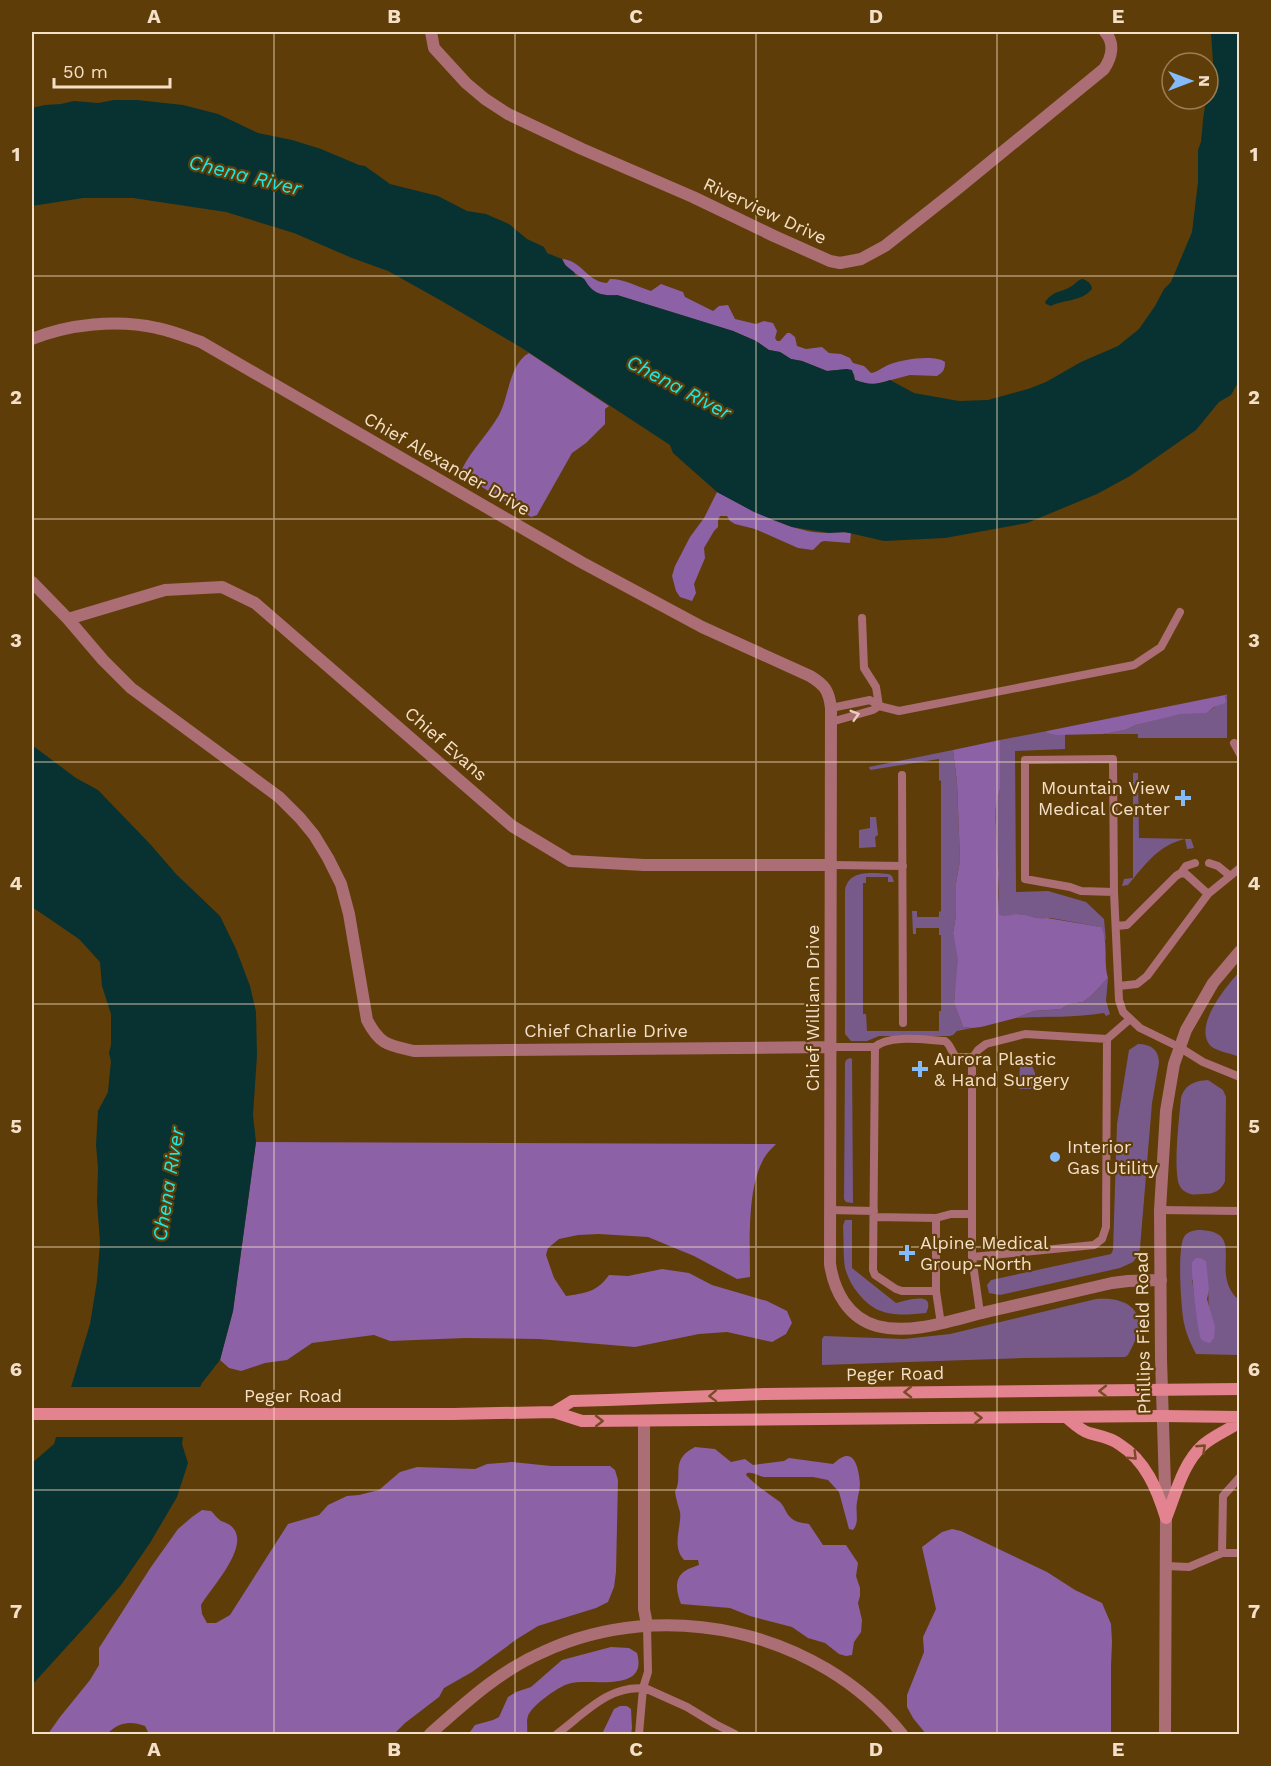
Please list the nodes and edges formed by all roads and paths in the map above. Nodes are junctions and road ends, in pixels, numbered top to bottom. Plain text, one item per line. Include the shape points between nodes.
1 (431, 32) edge
2 (1105, 32) edge
3 (32, 339) edge
4 (32, 582) edge
5 (1180, 612) dead end
6 (862, 618) dead end
7 (68, 619) junction
8 (829, 694) joint
9 (879, 706) junction
10 (831, 708) junction
11 (831, 722) junction
12 (1234, 743) dead end
13 (1239, 754) edge
14 (902, 775) dead end
15 (1195, 863) dead end
16 (1209, 863) dead end
17 (831, 865) junction
18 (903, 866) junction
19 (1239, 868) edge
20 (1181, 873) junction
21 (1229, 875) junction
22 (1114, 892) junction
23 (1208, 894) junction
24 (1116, 926) junction
25 (1239, 951) edge
26 (1119, 986) junction
27 (1130, 1019) junction
28 (903, 1023) dead end
29 (1107, 1039) junction
30 (831, 1047) junction
31 (875, 1047) junction
32 (1179, 1047) junction
33 (973, 1057) junction
34 (1239, 1077) edge
35 (830, 1210) junction
36 (1160, 1210) junction
37 (1239, 1211) edge
38 (874, 1214) junction
39 (971, 1214) junction
40 (936, 1218) junction
41 (972, 1257) junction
42 (1161, 1280) junction
43 (936, 1291) junction
44 (980, 1313) junction
45 (941, 1324) junction
46 (1239, 1389) edge
47 (1162, 1390) junction
48 (554, 1412) junction
49 (32, 1414) edge
50 (1162, 1416) junction
51 (1066, 1417) junction
52 (1239, 1417) edge
53 (644, 1420) junction
54 (1239, 1422) edge
55 (1239, 1477) edge
56 (1166, 1518) junction
57 (1222, 1553) junction
58 (1239, 1553) edge
59 (1166, 1566) junction
60 (647, 1625) junction
61 (643, 1688) junction
62 (710, 1721) junction
63 (712, 1733) dead end
64 (429, 1734) edge
65 (557, 1734) edge
66 (639, 1734) edge
67 (732, 1734) edge
68 (902, 1734) edge
69 (1165, 1734) edge

1 - 2 street, Riverview Drive via 434,48 464,81 508,114 840,263 861,259 885,246 1104,69 1112,48
3 - 8 street, Chief Alexander Drive via 72,327 106,324 155,327 201,342 581,562 702,627 810,676
4 - 7 street
5 - 9 lane via 1161,647 1134,665 899,711
6 - 9 lane via 864,668 876,687
7 - 17 street, Chief Evans via 165,590 222,587 255,603 512,826 570,861
7 - 30 street, Chief Charlie Drive via 131,688 279,797 314,835 340,884 367,1020 383,1042 414,1051
8 - 10 street, Chief William Drive
9 - 10 lane via 870,700
11 -> 9 lane
10 - 11 street, Chief William Drive
11 - 17 street, Chief William Drive
12 - 13 lane
14 - 18 lane
15 - 20 lane
16 - 21 lane
17 - 18 lane
17 - 30 street, Chief William Drive
18 - 28 lane
19 - 21 lane
20 - 23 lane
20 - 24 lane via 1127,925
21 - 23 lane
22 - 22 lane via 1113,759 1025,760 1025,879 1080,891
22 - 24 lane
23 - 26 lane via 1147,976 1137,984
24 - 26 lane
25 - 32 street, Phillips Field Road via 1203,998
26 - 27 lane via 1123,1012
27 - 29 lane
27 - 32 lane
29 - 33 lane via 1024,1034 986,1044
29 - 41 lane via 1106,1227 1102,1239 1094,1245
30 - 31 lane
30 - 35 street, Chief William Drive
31 - 33 lane via 889,1040 945,1041 956,1057
31 - 38 lane
32 - 34 lane
32 - 36 street, Phillips Field Road via 1166,1111
33 - 39 lane
35 - 38 lane
35 - 45 street, Chief William Drive via 832,1278 841,1299 855,1314 888,1328
36 - 37 lane
36 - 42 street, Phillips Field Road
38 - 40 lane
38 - 43 lane via 875,1275 902,1291
39 - 40 lane
39 - 41 lane
40 - 43 lane
41 - 44 lane
42 - 44 street via 1112,1283
42 - 47 street, Phillips Field Road
43 - 45 lane
44 - 45 street
46 - 47 main road, Peger Road
47 -> 48 main road, Peger Road via 777,1394 572,1401
47 - 50 street, Phillips Field Road
48 - 49 main road, Peger Road
48 -> 53 main road, Peger Road via 582,1421
50 - 51 main road, Peger Road
50 - 52 main road, Peger Road
50 - 56 street, Phillips Field Road
53 -> 51 main road, Peger Road
51 -> 56 main road via 1086,1432 1113,1440 1131,1453 1156,1487
53 - 60 street
56 -> 54 main road via 1192,1458 1204,1445
55 - 57 lane via 1222,1497
56 - 59 street, Phillips Field Road
57 - 58 lane
57 - 59 lane via 1189,1567
59 - 69 street, Phillips Field Road
60 - 61 lane via 648,1672
60 - 64 street via 584,1636 542,1652 500,1676
60 - 68 street via 727,1630 796,1653 848,1683
61 - 62 lane
61 - 65 lane via 602,1699
61 - 66 lane
62 - 63 lane
62 - 67 lane

